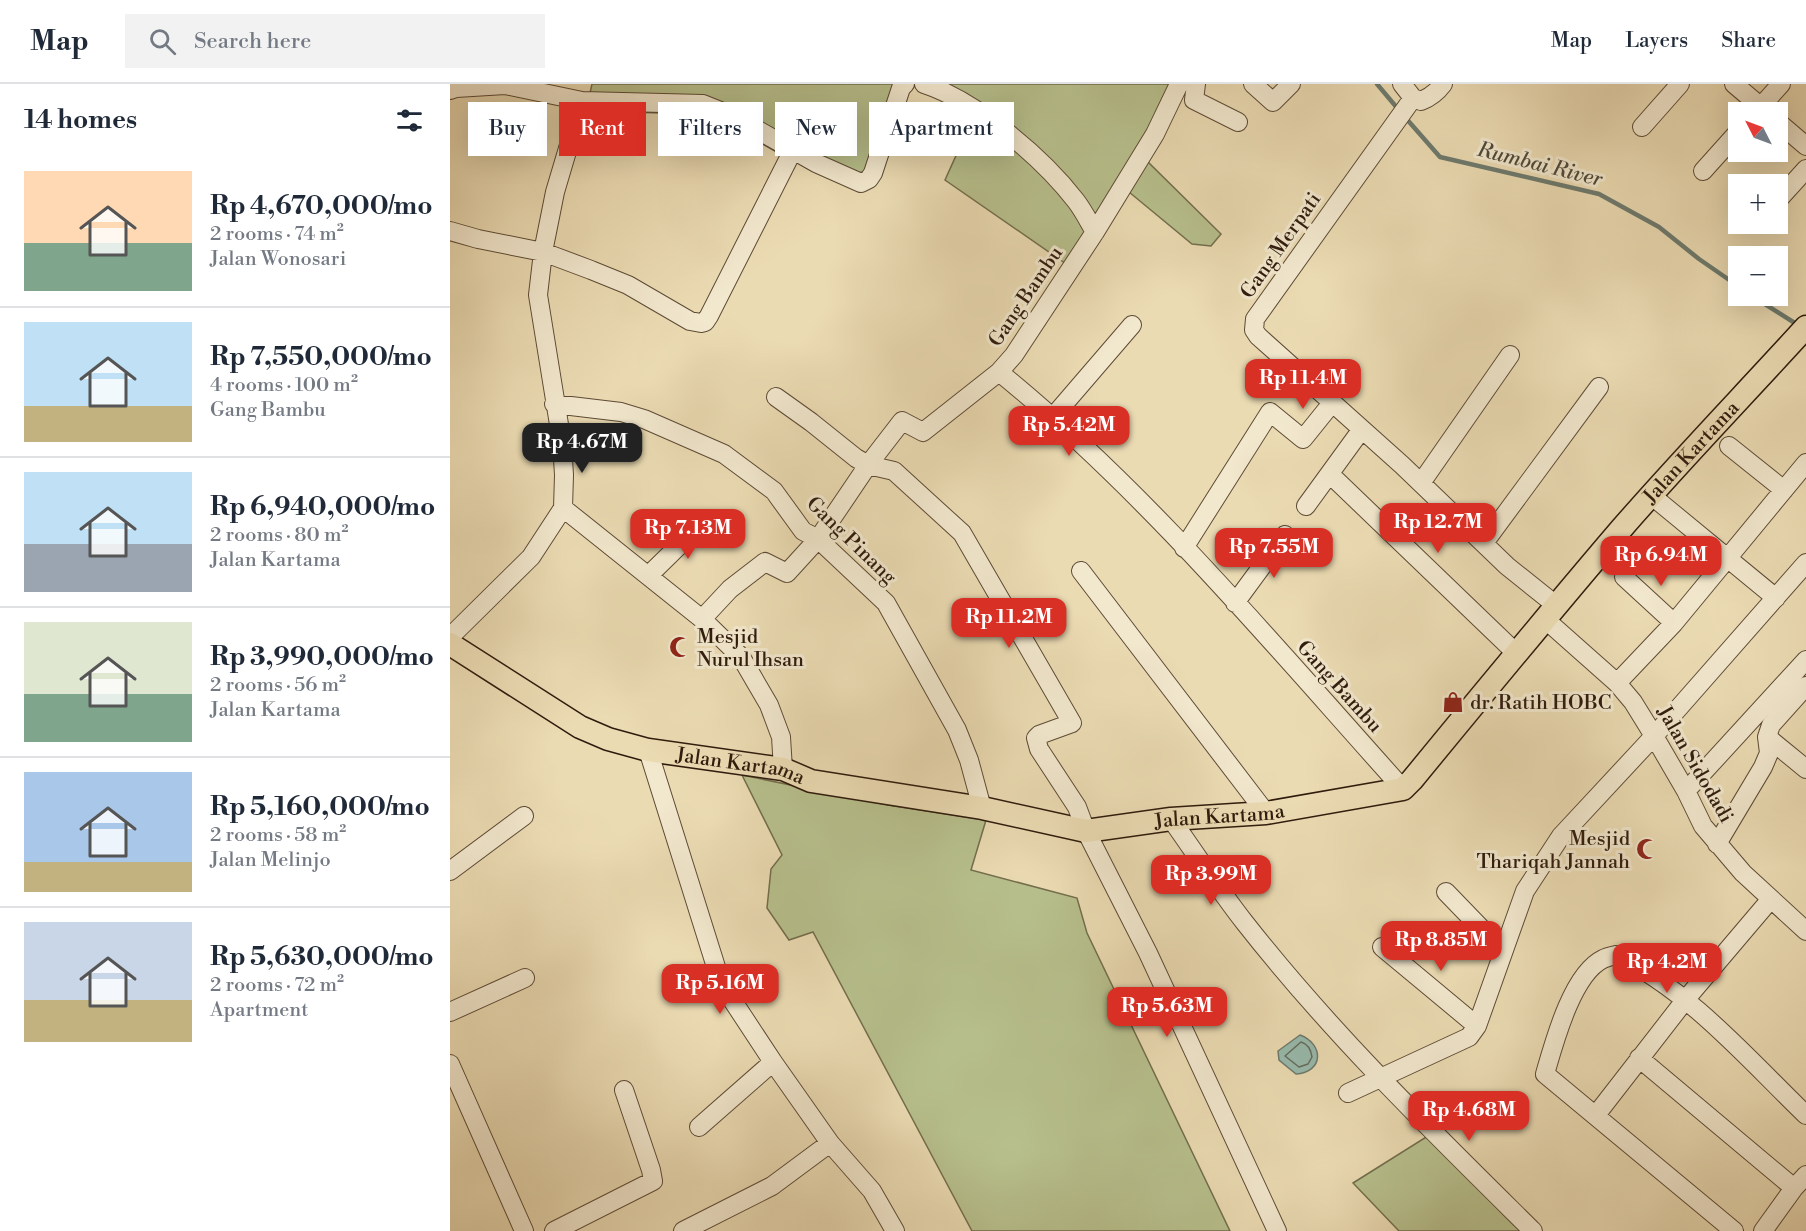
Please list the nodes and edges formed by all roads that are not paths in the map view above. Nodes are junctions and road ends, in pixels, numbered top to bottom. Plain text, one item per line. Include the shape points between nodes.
1 (905, 84) edge
2 (924, 84) edge
3 (1179, 84) edge
4 (1196, 84) edge
5 (1253, 84) edge
6 (1291, 84) edge
7 (1443, 84) edge
8 (1680, 84) edge
9 (1734, 84) edge
10 (1781, 84) edge
11 (450, 90) edge
12 (582, 100) junction
13 (1405, 101) edge
14 (1752, 102) edge
15 (1768, 102) edge
16 (1238, 122) dead end
17 (1642, 127) dead end
18 (1788, 131) edge
19 (775, 139) edge
20 (1728, 143) edge
21 (1806, 147) edge
22 (791, 156) edge
23 (804, 156) edge
24 (1806, 169) edge
25 (1703, 171) dead end
26 (1788, 189) edge
27 (450, 231) edge
28 (1095, 232) junction
29 (543, 252) junction
30 (1132, 325) dead end
31 (1806, 327) edge
32 (1510, 355) dead end
33 (999, 372) junction
34 (1599, 387) dead end
35 (776, 398) dead end
36 (1332, 403) junction
37 (554, 404) junction
38 (1052, 418) junction
39 (1362, 429) junction
40 (1729, 446) dead end
41 (1806, 463) edge
42 (868, 465) junction
43 (1336, 480) dead end
44 (1421, 483) junction
45 (1784, 490) junction
46 (1652, 496) junction
47 (1306, 506) dead end
48 (563, 508) junction
49 (705, 520) dead end
50 (1285, 535) dead end
51 (818, 540) junction
52 (1484, 543) junction
53 (1184, 548) junction
54 (1727, 557) junction
55 (1806, 562) edge
56 (1081, 571) dead end
57 (648, 576) junction
58 (1624, 577) dead end
59 (1799, 584) edge
60 (1776, 598) junction
61 (1235, 603) junction
62 (1552, 613) junction
63 (702, 619) junction
64 (1674, 624) junction
65 (451, 645) edge
66 (1516, 653) junction
67 (1806, 660) edge
68 (1617, 683) junction
69 (1805, 687) edge
70 (1654, 736) junction
71 (1767, 737) junction
72 (648, 750) junction
73 (783, 769) junction
74 (1806, 769) edge
75 (1403, 789) junction
76 (1686, 791) junction
77 (982, 808) junction
78 (1266, 813) junction
79 (524, 816) dead end
80 (1171, 819) junction
81 (1086, 831) junction
82 (1717, 844) junction
83 (450, 871) edge
84 (1446, 892) dead end
85 (1770, 900) junction
86 (1805, 927) edge
87 (1382, 947) dead end
88 (1503, 951) junction
89 (525, 978) dead end
90 (1686, 999) junction
91 (450, 1012) edge
92 (1477, 1026) junction
93 (1640, 1058) junction
94 (773, 1062) junction
95 (450, 1064) edge
96 (1379, 1078) junction
97 (624, 1090) dead end
98 (1348, 1093) dead end
99 (458, 1103) edge
100 (1596, 1115) junction
101 (1806, 1115) edge
102 (699, 1126) dead end
103 (830, 1143) junction
104 (1800, 1182) edge
105 (524, 1231) edge
106 (554, 1231) edge
107 (683, 1231) edge
108 (895, 1231) edge
109 (1277, 1231) edge
110 (1533, 1231) edge
111 (1734, 1231) edge
112 (1763, 1231) edge

1 - 23 street via 869,179 861,183
2 - 28 street via 943,90 981,114 1038,159 1076,201
3 - 28 street, Gang Bambu via 1155,134
4 - 16 street via 1194,100
5 - 6 street via 1273,102
7 - 13 street via 1429,98
8 - 17 street
9 - 14 street
10 - 15 street
11 - 12 street via 505,85
12 - 19 street via 703,104
12 - 29 street via 555,192
13 - 36 street, Gang Merpati via 1255,319 1258,336
18 - 21 street
20 - 25 street
22 - 29 street via 705,322 690,321 628,285
24 - 26 street
27 - 29 street
28 - 33 street, Gang Bambu
29 - 37 street via 538,295
30 - 38 street
31 - 46 main road, Jalan Kartama
32 - 44 street
33 - 38 street, Gang Bambu
33 - 42 street via 923,432 902,421
34 - 52 street
35 - 42 street
36 - 39 street, Gang Merpati
36 - 53 street via 1303,439 1270,412
37 - 48 street via 562,443
37 - 51 street, Gang Pinang via 621,412 724,454 774,491 798,525
38 - 53 street, Gang Bambu
39 - 44 street, Gang Merpati
39 - 47 street
40 - 45 street
41 - 45 street
42 - 51 street
42 - 81 street via 894,471 962,533 1072,723 1036,738 1039,749 1077,807
43 - 66 street
44 - 52 street, Gang Merpati
45 - 54 street
46 - 54 street
46 - 62 main road, Jalan Kartama
48 - 57 street
48 - 65 street via 531,557
49 - 57 street
50 - 61 street
51 - 63 street via 787,573 765,562 730,589
51 - 77 street, Gang Pinang via 886,603 957,730
52 - 62 street, Gang Merpati
53 - 61 street, Gang Bambu
54 - 60 street
54 - 64 street
55 - 59 street
56 - 78 street
57 - 63 street
58 - 64 street
59 - 60 street
60 - 70 street
61 - 75 street, Gang Bambu
62 - 66 main road, Jalan Kartama
62 - 68 street, Jalan Sidodadi
63 - 73 street via 741,657 769,705 781,737
64 - 68 street
65 - 72 main road, Jalan Kartama via 580,727
66 - 75 main road, Jalan Kartama
67 - 76 street
68 - 70 street, Jalan Sidodadi
69 - 71 street via 1771,725
70 - 76 street, Jalan Sidodadi
70 - 88 street via 1562,836 1525,891
71 - 74 street
71 - 82 street via 1769,753 1763,768
72 - 73 main road, Jalan Kartama
72 - 94 street via 721,983
73 - 77 main road, Jalan Kartama via 811,781
75 - 78 main road, Jalan Kartama
76 - 82 street, Jalan Sidodadi
77 - 81 main road, Jalan Kartama
78 - 80 main road, Jalan Kartama
79 - 83 street
80 - 81 main road, Jalan Kartama
80 - 96 street via 1244,922
81 - 109 street via 1148,953
82 - 85 street, Jalan Sidodadi
84 - 88 street
85 - 86 street, Jalan Sidodadi
85 - 90 street
87 - 92 street
88 - 92 street
89 - 91 street
90 - 93 street
90 - 100 street via 1616,955 1602,959 1578,985 1545,1074
90 - 101 street
92 - 96 street via 1465,1041
93 - 100 street
93 - 104 street
94 - 102 street
94 - 103 street
95 - 99 street
96 - 98 street
96 - 110 street
97 - 106 street via 653,1181
99 - 105 street
100 - 111 street
103 - 107 street via 772,1186
103 - 108 street via 872,1191
104 - 112 street

